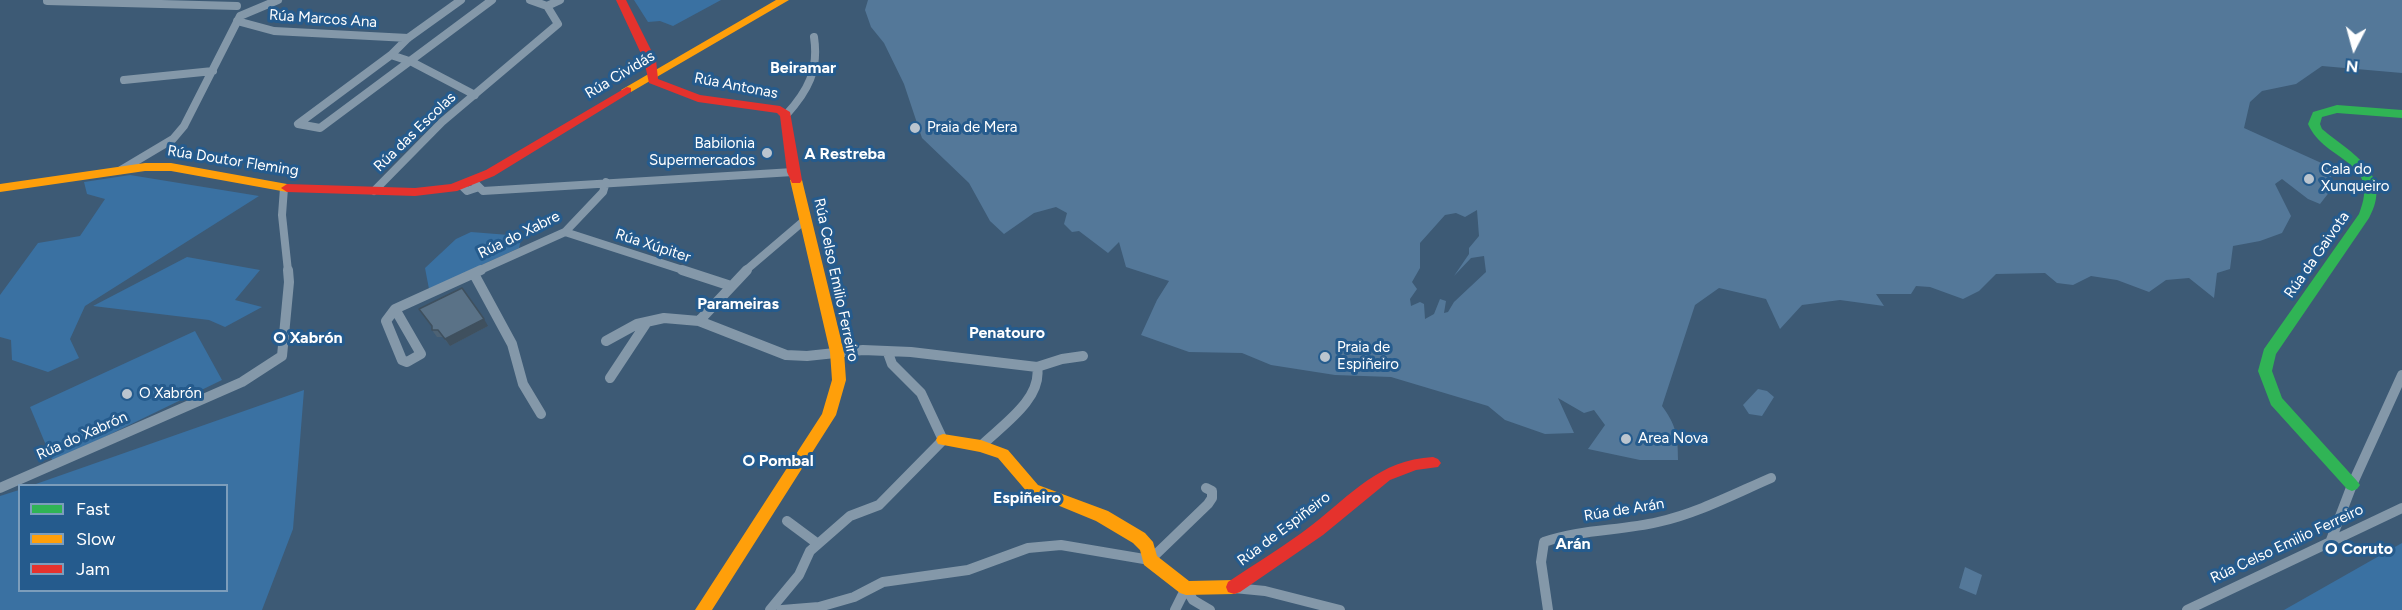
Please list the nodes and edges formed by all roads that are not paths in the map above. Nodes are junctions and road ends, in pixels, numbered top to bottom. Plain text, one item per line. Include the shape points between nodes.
1 (278, 0) edge
2 (461, 0) edge
3 (492, 0) edge
4 (530, 0) edge
5 (560, 0) edge
6 (621, 0) edge
7 (784, 0) edge
8 (48, 1) edge
9 (236, 3) edge
10 (547, 6) junction
11 (239, 18) junction
12 (814, 37) dead end
13 (408, 38) junction
14 (391, 55) junction
15 (412, 62) junction
16 (213, 71) junction
17 (653, 74) junction
18 (124, 80) dead end
19 (475, 95) junction
20 (2402, 114) edge
21 (786, 115) junction
22 (121, 170) junction
23 (793, 172) junction
24 (606, 182) junction
25 (472, 185) junction
26 (0, 188) edge
27 (284, 189) junction
28 (374, 191) junction
29 (806, 219) junction
30 (565, 232) junction
31 (474, 274) junction
32 (731, 286) junction
33 (395, 309) junction
34 (699, 321) junction
35 (647, 322) junction
36 (606, 341) dead end
37 (837, 352) junction
38 (888, 352) junction
39 (1083, 356) dead end
40 (1037, 367) junction
41 (2402, 375) edge
42 (610, 378) dead end
43 (541, 414) dead end
44 (943, 440) junction
45 (981, 446) junction
46 (1433, 463) dead end
47 (1771, 478) dead end
48 (2352, 485) junction
49 (0, 488) edge
50 (1206, 488) dead end
51 (2402, 508) edge
52 (786, 521) dead end
53 (2331, 540) junction
54 (818, 544) junction
55 (1150, 560) junction
56 (1186, 588) junction
57 (1232, 588) junction
58 (703, 610) edge
59 (770, 610) edge
60 (782, 610) edge
61 (1175, 610) edge
62 (1210, 610) edge
63 (1340, 610) edge
64 (1548, 610) edge
65 (2187, 610) edge

1 - 11 street
2 - 13 street
3 - 15 street
4 - 10 street
5 - 10 street
6 - 17 street
7 - 17 street, Rúa Cividás
8 - 9 street via 91,5
9 - 11 street
10 - 19 street, Rúa das Escolas via 558,24
11 - 13 street, Rúa Marcos Ana via 274,31
11 - 16 street
12 - 21 street via 813,81
13 - 14 street
14 - 15 street, Rúa das Escolas
14 - 15 street via 297,124 320,128
15 - 19 street, Rúa das Escolas
16 - 18 street
16 - 22 street via 173,139
17 - 21 street, Rúa Antonas via 653,81 698,98 780,110
17 - 25 street, Rúa Cividás
19 - 28 street, Rúa das Escolas via 442,122
20 - 48 street, Rúa da Gaivota via 2337,109 2318,115 2314,124 2317,131 2367,175 2373,188 2365,215 2269,353 2265,371 2276,401
21 - 23 street, Rúa Celso Emilio Ferreiro
22 - 26 street, Rúa Doutor Fleming
22 - 27 street, Rúa Doutor Fleming via 171,167
23 - 24 street, Rúa Doutor Fleming
23 - 29 street, Rúa Celso Emilio Ferreiro
24 - 25 street, Rúa Doutor Fleming via 492,190
24 - 30 street, Rúa do Xabre via 603,192
25 - 28 street, Rúa Doutor Fleming via 426,192
27 - 28 street, Rúa Doutor Fleming
27 - 49 street, Rúa do Xabrón via 282,215 289,282 282,356 242,382
29 - 32 street
29 - 37 street, Rúa Celso Emilio Ferreiro
30 - 31 street, Rúa do Xabre
30 - 32 street, Rúa Xúpiter
31 - 33 street
31 - 43 street, Rúa do Xabre via 512,344 522,384
32 - 34 street
33 - 33 street via 386,321 402,360 407,362 421,354
34 - 35 street via 664,318
34 - 37 street via 786,355
35 - 36 street
35 - 42 street
37 - 38 street
37 - 58 street, Rúa Celso Emilio Ferreiro via 839,380 829,415
38 - 40 street via 959,356
38 - 44 street via 892,364 921,393
39 - 40 street
40 - 45 street via 1039,379 1034,391
41 - 48 street
44 - 45 street
44 - 54 street via 879,505 850,516
45 - 55 street via 1003,454 1044,495 1102,516 1139,538 1147,547
46 - 57 street, Rúa de Espiñeiro via 1416,462 1389,472 1318,529
47 - 64 street, Rúa de Arán via 1678,517 1559,536 1544,542 1541,562
48 - 53 street
50 - 55 street via 1212,491 1208,504
51 - 53 street, Rúa Celso Emilio Ferreiro
52 - 54 street
53 - 65 street, Rúa Celso Emilio Ferreiro
54 - 59 street
55 - 56 street
55 - 60 street via 1061,546 1028,548 968,570 884,582 854,597 819,607
56 - 57 street, Rúa de Espiñeiro
56 - 61 street
56 - 62 street via 1193,600
57 - 63 street via 1265,591

